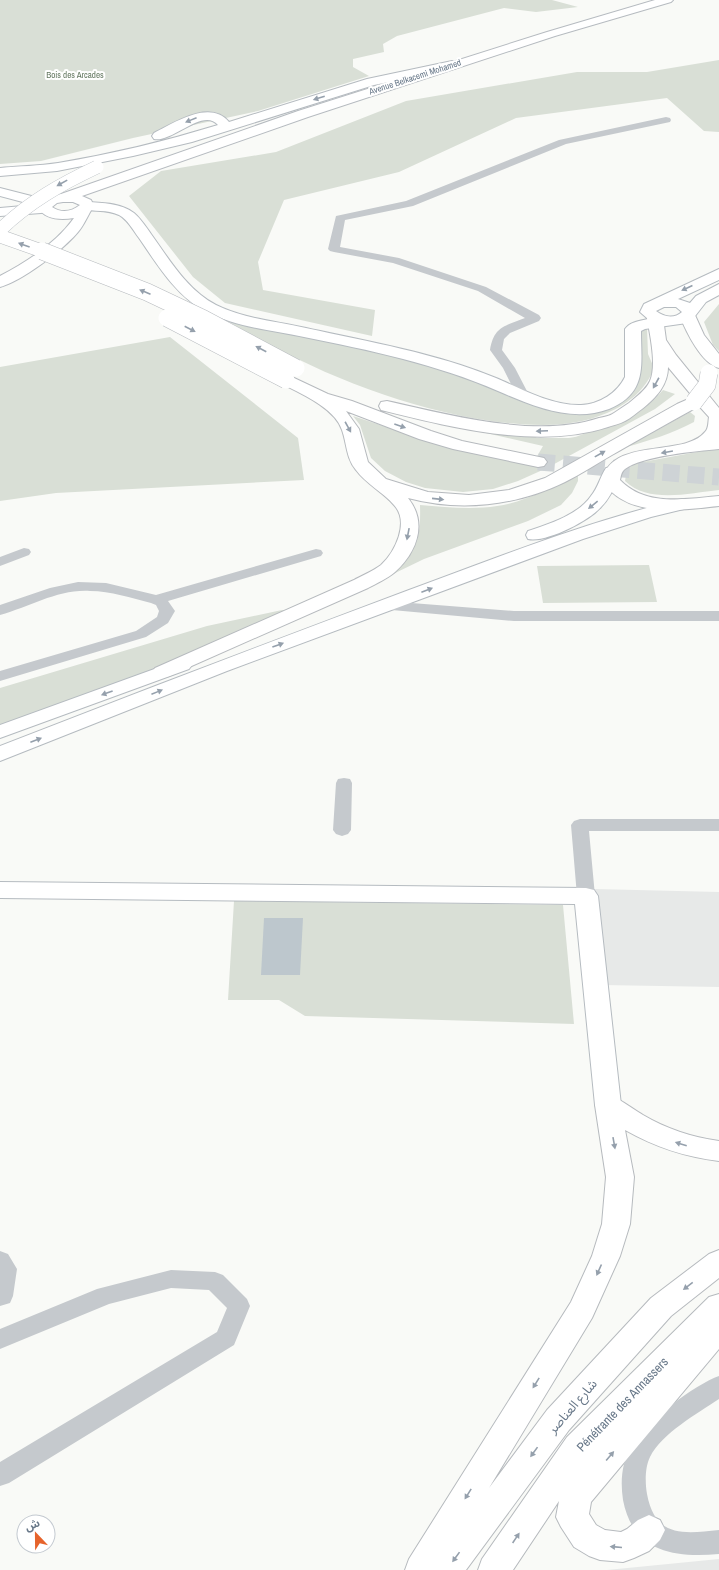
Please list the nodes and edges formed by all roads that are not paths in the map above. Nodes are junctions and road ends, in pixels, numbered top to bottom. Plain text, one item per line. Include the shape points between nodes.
1 (667, 0) edge
2 (452, 65) junction
3 (666, 120) dead end
4 (226, 126) junction
5 (187, 138) junction
6 (165, 162) junction
7 (0, 167) edge
8 (0, 172) edge
9 (0, 192) edge
10 (63, 198) junction
11 (47, 209) junction
12 (83, 210) junction
13 (0, 212) edge
14 (0, 230) edge
15 (0, 236) edge
16 (0, 248) edge
17 (37, 259) junction
18 (719, 274) edge
19 (0, 282) edge
20 (719, 289) edge
21 (657, 314) junction
22 (690, 318) junction
23 (658, 340) junction
24 (714, 368) edge
25 (291, 374) junction
26 (523, 395) junction
27 (322, 398) junction
28 (387, 406) junction
29 (719, 444) edge
30 (693, 448) junction
31 (612, 472) junction
32 (375, 478) junction
33 (719, 501) edge
34 (682, 504) junction
35 (24, 552) dead end
36 (316, 553) dead end
37 (0, 562) edge
38 (156, 600) junction
39 (386, 606) junction
40 (0, 610) edge
41 (719, 616) edge
42 (162, 672) junction
43 (0, 676) edge
44 (0, 732) edge
45 (0, 754) edge
46 (344, 783) dead end
47 (719, 825) edge
48 (342, 830) dead end
49 (0, 890) edge
50 (586, 896) junction
51 (608, 1105) junction
52 (719, 1151) edge
53 (0, 1260) edge
54 (719, 1262) edge
55 (0, 1297) edge
56 (719, 1306) edge
57 (719, 1328) edge
58 (0, 1339) edge
59 (719, 1386) edge
60 (0, 1475) edge
61 (649, 1530) junction
62 (719, 1542) edge
63 (421, 1570) edge
64 (447, 1570) edge
65 (494, 1570) edge

1 - 2 main road, Avenue Belkacemi Mohamed
2 -> 4 main road via 371,82
2 - 6 main road, Avenue Belkacemi Mohamed via 253,130
3 - 26 street via 562,142 409,204 340,218 334,249 395,260 482,289 535,318 506,330 498,338 496,350
4 - 5 main road
4 -> 7 main road via 218,118 192,119 153,139 96,156
5 - 8 main road via 91,161
5 -> 14 main road, bridge via 97,167 67,180 39,196 14,215
6 - 10 main road
6 - 12 main road via 117,186
9 - 11 main road
10 - 11 main road
10 - 12 main road via 80,199 86,203
11 - 12 main road via 59,214
11 - 13 main road
11 - 17 main road via 52,221 50,232
12 - 17 main road via 65,238
12 - 26 main road via 117,215 138,226 186,290 210,307 247,320 430,360
25 -> 15 main road, bridge via 204,319 147,292
16 -> 25 main road, bridge via 140,304
17 - 19 main road
18 -> 21 main road
20 - 22 main road via 702,300
21 - 22 main road via 680,320
21 - 22 main road via 669,302 687,307
21 - 23 main road
21 - 26 main road via 632,331 633,377 631,383 615,400 581,410 562,408
22 - 24 main road via 694,350
23 -> 28 main road via 661,368 659,379 651,392 629,412 584,428 508,430
23 - 30 main road via 717,417 714,435
32 -> 24 main road, bridge via 400,490 426,498 457,501 505,496 552,481 694,402 707,385
25 - 27 main road
25 - 28 main road
27 -> 28 main road via 459,445 541,457 453,430
27 -> 32 main road via 348,424 357,457 362,467
29 - 30 main road
30 -> 31 main road via 627,460
31 - 34 main road via 611,481 623,494 655,504
31 -> 42 main road via 598,502 557,527
32 -> 42 main road via 406,507 410,524 404,549 388,568 361,584
33 - 34 main road
39 -> 34 main road via 576,535
35 - 37 street
36 - 38 street
38 - 40 street via 101,588 78,587
38 - 43 street via 165,606 166,616 150,630
39 - 41 street via 514,616
45 -> 39 main road via 220,667
42 -> 44 main road
46 - 48 street
47 - 50 street via 580,825
49 - 50 main road
50 - 51 main road
52 -> 51 main road via 687,1146 661,1138
51 -> 63 main road via 620,1177 616,1224 606,1256 582,1309
53 - 55 street via 6,1269
54 -> 64 main road, شارع العناصر via 661,1307 558,1420
65 -> 56 main road, Pénétrante des Annassers via 578,1447
61 -> 57 main road via 638,1540 623,1547 600,1546 585,1536 572,1517 576,1496
58 - 60 street via 104,1296 172,1279 215,1281 239,1306 226,1338
59 - 61 street via 657,1430 641,1450 633,1474 635,1503
61 - 62 street via 667,1541 682,1544

